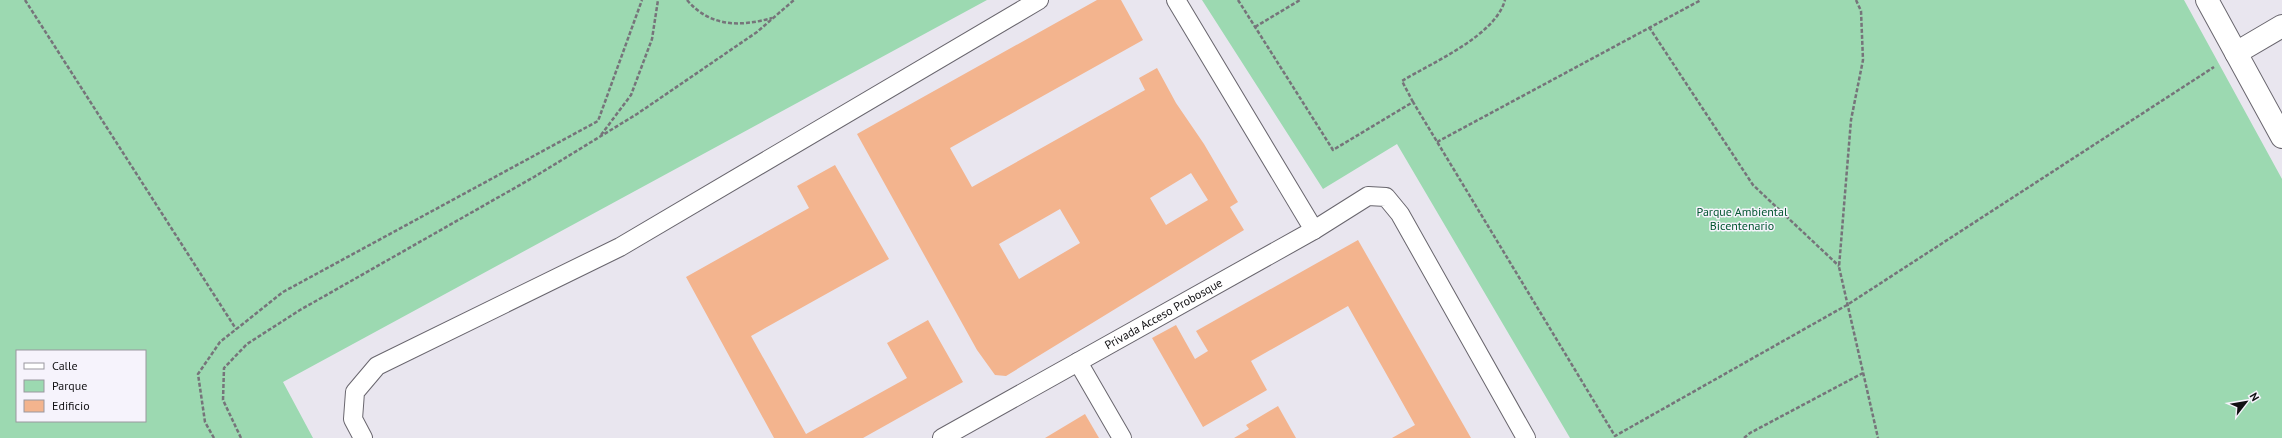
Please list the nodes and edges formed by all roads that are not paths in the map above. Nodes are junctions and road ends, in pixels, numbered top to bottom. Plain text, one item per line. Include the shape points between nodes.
1 (1038, 0) edge
2 (1176, 0) edge
3 (2207, 0) edge
4 (2282, 26) edge
5 (2236, 53) junction
6 (2277, 115) edge
7 (2282, 138) edge
8 (1314, 230) junction
9 (1078, 362) junction
10 (363, 438) edge
11 (942, 438) edge
12 (1122, 438) edge
13 (1526, 438) edge

1 - 10 lane via 620,246 377,366 355,392 354,420
2 - 8 lane
3 - 5 main road
4 - 5 main road
5 - 6 main road
6 - 7 main road
8 - 9 lane, Privada Acceso Probosque
8 - 13 lane, Privada Acceso Probosque via 1368,196 1386,197 1400,214
9 - 11 lane, Privada Acceso Probosque
9 - 12 lane

